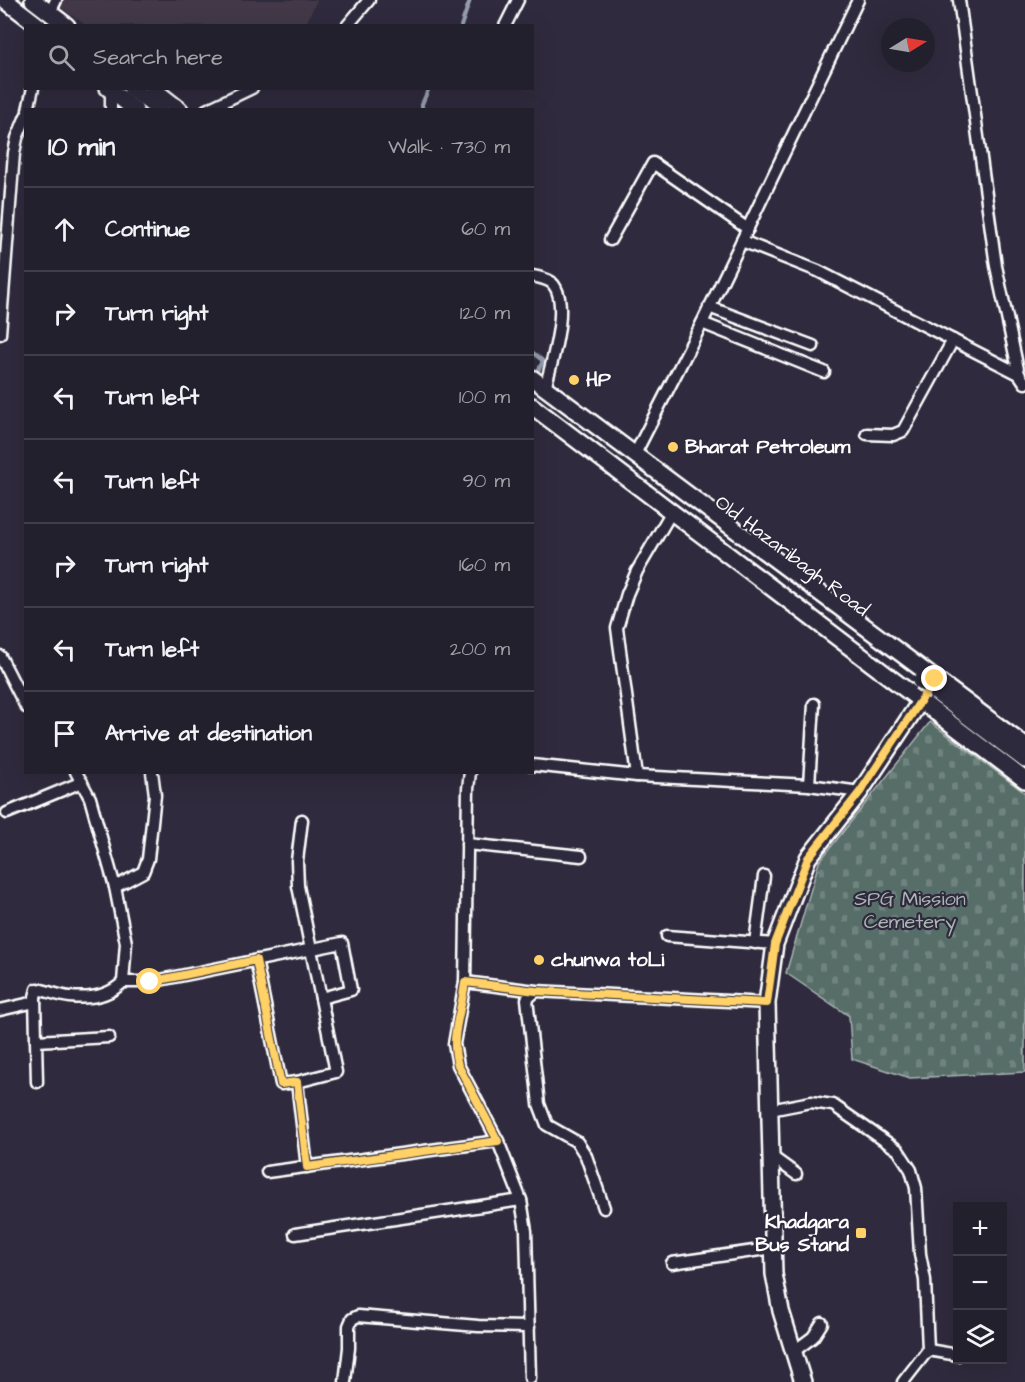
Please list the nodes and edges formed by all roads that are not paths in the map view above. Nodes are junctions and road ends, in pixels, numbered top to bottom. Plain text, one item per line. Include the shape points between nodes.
1 (5, 0) edge
2 (17, 0) edge
3 (33, 0) edge
4 (369, 0) edge
5 (518, 0) edge
6 (858, 0) edge
7 (959, 0) edge
8 (0, 6) edge
9 (52, 13) edge
10 (24, 24) edge
11 (36, 24) edge
12 (65, 24) edge
13 (350, 24) edge
14 (506, 24) edge
15 (33, 90) edge
16 (112, 90) edge
17 (113, 90) edge
18 (114, 90) edge
19 (134, 90) edge
20 (155, 90) edge
21 (248, 90) edge
22 (28, 108) edge
23 (111, 108) edge
24 (133, 108) edge
25 (141, 108) edge
26 (156, 108) edge
27 (177, 108) edge
28 (210, 108) edge
29 (24, 121) edge
30 (748, 229) junction
31 (610, 240) dead end
32 (742, 241) junction
33 (534, 277) edge
34 (709, 308) junction
35 (702, 323) junction
36 (0, 334) edge
37 (953, 340) junction
38 (813, 346) dead end
39 (824, 372) dead end
40 (1022, 379) edge
41 (536, 386) edge
42 (534, 408) edge
43 (867, 434) dead end
44 (635, 454) junction
45 (672, 511) junction
46 (0, 656) edge
47 (926, 689) junction
48 (24, 703) edge
49 (814, 704) dead end
50 (1025, 746) edge
51 (1025, 760) edge
52 (534, 765) edge
53 (1025, 769) edge
54 (152, 774) edge
55 (470, 774) edge
56 (637, 776) junction
57 (79, 777) edge
58 (1025, 780) edge
59 (809, 785) junction
60 (860, 792) junction
61 (8, 813) dead end
62 (302, 820) dead end
63 (467, 844) junction
64 (581, 856) dead end
65 (764, 876) dead end
66 (115, 887) junction
67 (667, 936) dead end
68 (755, 943) junction
69 (775, 944) junction
70 (311, 949) junction
71 (256, 960) junction
72 (123, 982) junction
73 (465, 982) junction
74 (536, 991) junction
75 (321, 998) junction
76 (35, 1002) junction
77 (767, 1003) junction
78 (0, 1010) edge
79 (109, 1037) dead end
80 (36, 1041) junction
81 (37, 1082) dead end
82 (297, 1082) junction
83 (770, 1110) junction
84 (498, 1141) junction
85 (771, 1156) junction
86 (307, 1167) junction
87 (267, 1172) dead end
88 (796, 1173) dead end
89 (521, 1200) junction
90 (604, 1208) dead end
91 (295, 1234) dead end
92 (774, 1248) junction
93 (672, 1263) dead end
94 (822, 1323) dead end
95 (529, 1327) junction
96 (928, 1350) junction
97 (793, 1352) junction
98 (953, 1354) edge
99 (530, 1378) dead end
100 (345, 1382) edge
101 (803, 1382) edge
102 (903, 1382) edge

1 - 11 street
2 - 9 street
3 - 9 street
4 - 13 street
5 - 14 street
6 - 30 street
7 - 40 street via 996,266
8 - 10 street
9 - 12 street
15 - 22 street
16 - 23 street
17 - 24 street
18 - 25 street
19 - 26 street
20 - 27 street
21 - 28 street
29 - 36 street via 14,153
30 - 31 street via 653,163
30 - 32 street
32 - 34 street
32 - 37 street via 818,271
33 - 41 street via 550,282 556,290 560,329
34 - 35 street
34 - 38 street
35 - 39 street
35 - 44 street
37 - 40 street
37 - 43 street via 903,431 893,435
41 - 44 street
41 - 47 street, Old Hazaribagh Road
42 - 45 street
44 - 47 street
45 - 47 street
45 - 56 street via 637,571 617,628
46 - 48 street
47 - 50 street
47 - 51 street, Old Hazaribagh Road
47 - 53 street, Old Hazaribagh Road
47 - 58 street
47 - 60 street
49 - 59 street
52 - 56 street
54 - 66 street via 148,859 143,872
55 - 63 street
56 - 59 street
57 - 61 street
57 - 66 street via 90,798
59 - 60 street
60 - 69 street via 808,858
62 - 70 street via 297,886
63 - 64 street
63 - 73 street
65 - 68 street
66 - 72 street via 126,943
67 - 68 street
68 - 69 street
69 - 77 street
70 - 71 street
70 - 75 street
70 - 75 street via 342,943 347,967 351,990
71 - 72 street via 150,982
71 - 82 street via 281,1084
72 - 76 street via 103,995 70,997 37,989
73 - 74 street
73 - 84 street via 455,1055
74 - 77 street
74 - 90 street via 527,999 539,1104 548,1125 577,1142 586,1156
75 - 82 street via 336,1072
76 - 78 street
76 - 80 street
77 - 83 street
79 - 80 street
80 - 81 street
82 - 86 street
83 - 85 street
83 - 96 street via 811,1102 833,1106 898,1150 911,1170 916,1188 920,1254 926,1280
84 - 86 street
84 - 89 street
85 - 88 street
85 - 92 street
86 - 87 street
89 - 91 street
89 - 95 street via 526,1231
92 - 93 street
92 - 97 street via 774,1274
94 - 97 street via 813,1337
95 - 99 street
95 - 100 street via 358,1316 352,1318 349,1326
96 - 98 street
96 - 102 street
97 - 101 street

